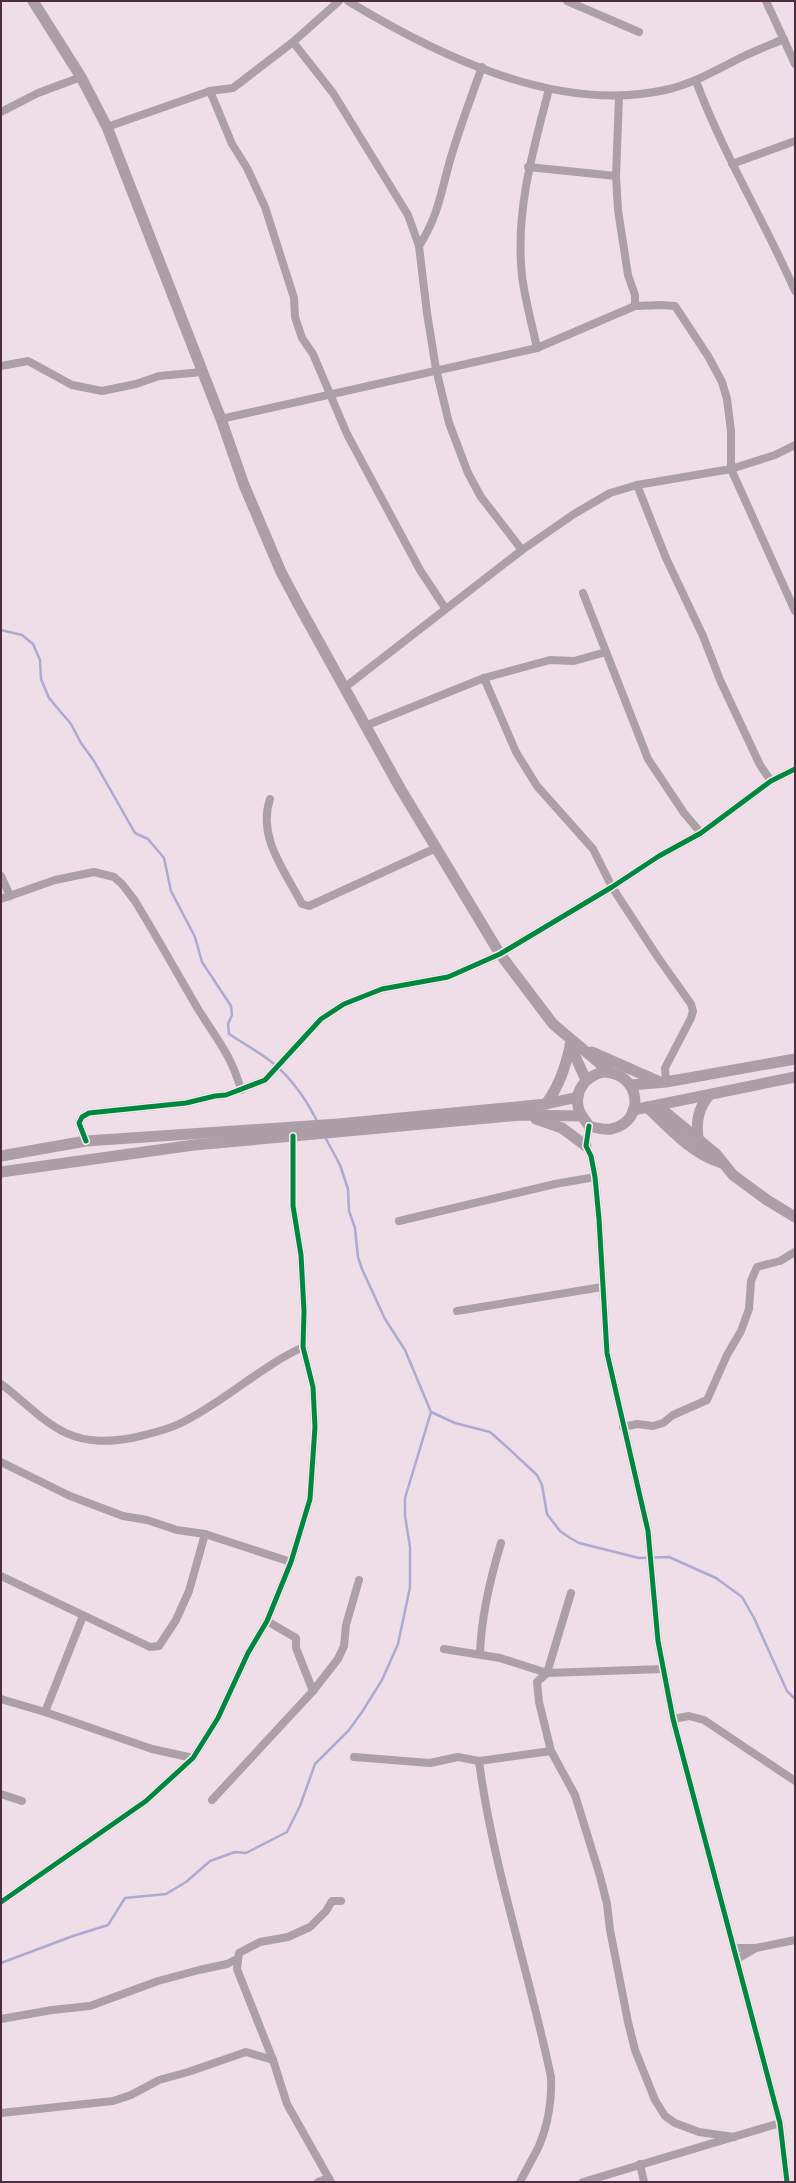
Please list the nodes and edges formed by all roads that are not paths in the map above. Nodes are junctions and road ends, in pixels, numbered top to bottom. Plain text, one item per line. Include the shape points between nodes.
1 (33, 1) edge
2 (339, 1) edge
3 (348, 1) edge
4 (567, 1) edge
5 (766, 1) edge
6 (639, 32) dead end
7 (784, 39) junction
8 (293, 42) junction
9 (795, 64) edge
10 (482, 68) junction
11 (81, 76) junction
12 (696, 81) junction
13 (549, 89) junction
14 (210, 91) junction
15 (619, 96) junction
16 (1, 112) edge
17 (107, 127) junction
18 (795, 141) edge
19 (732, 164) junction
20 (528, 167) junction
21 (616, 176) junction
22 (419, 246) junction
23 (795, 291) edge
24 (635, 295) junction
25 (635, 306) junction
26 (648, 306) junction
27 (537, 348) junction
28 (1, 366) edge
29 (436, 369) junction
30 (202, 372) junction
31 (331, 393) junction
32 (221, 419) junction
33 (795, 445) edge
34 (731, 469) junction
35 (637, 485) junction
36 (522, 550) junction
37 (583, 593) dead end
38 (445, 608) junction
39 (795, 611) edge
40 (606, 652) junction
41 (484, 678) junction
42 (344, 688) junction
43 (365, 726) junction
44 (795, 769) edge
45 (771, 781) junction
46 (270, 799) dead end
47 (701, 833) junction
48 (436, 848) junction
49 (1, 876) edge
50 (612, 887) junction
51 (10, 896) junction
52 (1, 899) edge
53 (500, 954) junction
54 (571, 1043) junction
55 (795, 1059) edge
56 (610, 1072) junction
57 (795, 1077) edge
58 (586, 1080) junction
59 (665, 1082) junction
60 (631, 1085) junction
61 (241, 1090) junction
62 (709, 1095) junction
63 (578, 1097) junction
64 (546, 1104) junction
65 (652, 1107) junction
66 (633, 1110) junction
67 (522, 1115) junction
68 (582, 1116) junction
69 (589, 1126) junction
70 (336, 1129) junction
71 (294, 1133) junction
72 (698, 1139) junction
73 (86, 1141) junction
74 (586, 1146) junction
75 (1, 1156) edge
76 (722, 1163) junction
77 (1, 1172) edge
78 (595, 1177) junction
79 (795, 1217) edge
80 (399, 1221) dead end
81 (795, 1252) edge
82 (602, 1287) junction
83 (458, 1311) dead end
84 (303, 1347) junction
85 (1, 1384) edge
86 (623, 1427) junction
87 (1, 1462) edge
88 (205, 1534) junction
89 (502, 1543) dead end
90 (291, 1562) junction
91 (1, 1576) edge
92 (359, 1580) dead end
93 (571, 1593) dead end
94 (83, 1616) junction
95 (267, 1621) junction
96 (444, 1649) dead end
97 (480, 1654) junction
98 (663, 1669) junction
99 (547, 1673) junction
100 (313, 1691) junction
101 (1, 1699) edge
102 (45, 1712) junction
103 (673, 1719) junction
104 (551, 1751) junction
105 (354, 1757) dead end
106 (193, 1758) junction
107 (479, 1761) junction
108 (795, 1781) edge
109 (1, 1794) edge
110 (212, 1800) dead end
111 (22, 1802) dead end
112 (341, 1901) dead end
113 (1, 1902) edge
114 (795, 1940) edge
115 (734, 1948) junction
116 (756, 1948) junction
117 (237, 1959) junction
118 (737, 1959) junction
119 (227, 1964) junction
120 (237, 1969) junction
121 (1, 2019) edge
122 (272, 2060) junction
123 (1, 2113) edge
124 (780, 2123) junction
125 (734, 2137) junction
126 (640, 2164) junction
127 (330, 2180) edge
128 (318, 2182) edge
129 (520, 2182) edge
130 (583, 2182) edge
131 (644, 2182) edge
132 (787, 2182) edge

1 - 11 main road
2 - 8 street
3 - 10 street via 386,24
4 - 6 street
5 - 7 street
7 - 9 street
7 - 12 street
8 - 14 street via 233,88
8 - 22 street via 333,93 400,201
10 - 13 street
10 - 22 street via 463,116 442,197 430,229
11 - 16 street
11 - 17 main road
12 - 15 street via 665,90
12 - 19 street
13 - 15 street
13 - 20 street
14 - 17 street
14 - 31 street via 232,144 247,168 265,207 294,298 298,328
15 - 21 street
17 - 30 main road
18 - 19 street
19 - 23 street via 775,246
20 - 21 street
20 - 27 street via 522,221 522,276
21 - 24 street via 626,267
22 - 29 street
24 - 25 street
24 - 26 street
25 - 26 street
25 - 27 street
26 - 34 street via 674,306 708,356 722,382 731,431
27 - 29 street
28 - 30 street via 28,361 72,385 102,391 159,376
29 - 31 street
29 - 36 street via 449,423 468,473 481,497
30 - 32 main road
31 - 32 street
31 - 38 street via 347,434 420,570
32 - 42 main road via 244,485 281,572
33 - 34 street via 775,455
34 - 35 street
34 - 39 street
35 - 36 street via 610,493
35 - 45 street via 720,680 760,765
36 - 38 street
37 - 40 street
38 - 42 street
40 - 41 street via 574,661 550,660
40 - 47 street via 648,759 684,813
41 - 43 street
41 - 50 street via 516,752 538,786 593,849
42 - 43 main road
43 - 48 main road
44 - 45 street
45 - 47 street
46 - 48 street via 266,824 276,859 302,904 305,905 309,906
47 - 50 street via 659,856
48 - 53 main road
49 - 51 street
50 - 53 street
50 - 59 street via 691,1004 693,1011 665,1068
51 - 52 street
51 - 61 street via 55,880 94,872 114,877 135,901 199,1011 221,1042 237,1075
53 - 54 main road via 553,1024
53 - 61 street via 448,977 382,989 344,1004 320,1019 265,1080
54 - 56 main road
54 - 58 main road
54 - 59 main road
54 - 64 main road via 563,1074 556,1091
55 - 59 main road
56 - 58 main road via 597,1073
56 - 60 main road via 622,1076
57 - 62 main road
58 - 63 main road
59 - 60 main road
60 - 66 main road via 635,1097
61 - 73 street via 186,1102 89,1113 82,1117 80,1123
62 - 65 main road
62 - 72 main road via 702,1104 697,1119
63 - 64 main road
63 - 68 main road
64 - 70 main road
65 - 66 main road
65 - 72 main road
65 - 76 main road via 672,1130 708,1159
66 - 69 main road via 619,1126 605,1129
67 - 68 main road
67 - 70 main road
67 - 74 main road via 562,1128
68 - 69 main road
69 - 74 street
70 - 71 main road
71 - 73 main road
71 - 77 main road
71 - 84 street via 293,1206 301,1255
72 - 76 main road via 716,1154
73 - 75 main road
74 - 78 street via 591,1156
76 - 79 main road via 733,1175
78 - 80 street
78 - 82 street
81 - 86 street via 780,1261 757,1267 751,1281 749,1309 741,1331 707,1400 673,1415 663,1423
82 - 83 street
82 - 86 street via 606,1353
84 - 85 street via 263,1368 204,1410 178,1424 146,1435 106,1442 79,1438 51,1425
84 - 90 street via 313,1387 313,1470 310,1499
86 - 98 street via 648,1531
87 - 88 street via 70,1496 123,1516 147,1520 177,1530
88 - 90 street
88 - 94 street via 189,1591 176,1620 159,1646 150,1647
89 - 97 street via 495,1561 481,1631
90 - 95 street
91 - 94 street
92 - 100 street via 346,1625 344,1646 338,1659
93 - 99 street
94 - 102 street
95 - 100 street via 296,1638 296,1648
95 - 106 street via 248,1653 218,1718
96 - 97 street
97 - 99 street
98 - 99 street
98 - 103 street
99 - 104 street via 537,1682 537,1693
100 - 110 street
101 - 102 street
102 - 106 street via 152,1749
103 - 108 street via 689,1716 704,1720
103 - 115 street
104 - 107 street
104 - 125 street via 574,1795 600,1876 628,2022 635,2050 655,2100 665,2116 675,2123 699,2132
105 - 107 street via 415,1763 430,1763 458,1757
106 - 113 street via 146,1801
107 - 129 street via 485,1808 551,2076 552,2092 547,2118 539,2145
109 - 111 street
112 - 117 street via 332,1901 310,1927 288,1937 260,1942 239,1953
114 - 116 street
115 - 116 street
115 - 118 street
116 - 118 street
117 - 119 street
117 - 120 street
118 - 124 street
119 - 120 street
119 - 121 street via 158,1981 90,2006
120 - 122 street
122 - 123 street via 246,2052 159,2080 113,2101
122 - 127 street via 287,2104
124 - 125 street
124 - 132 street
125 - 126 street
126 - 130 street
126 - 131 street
127 - 128 street

